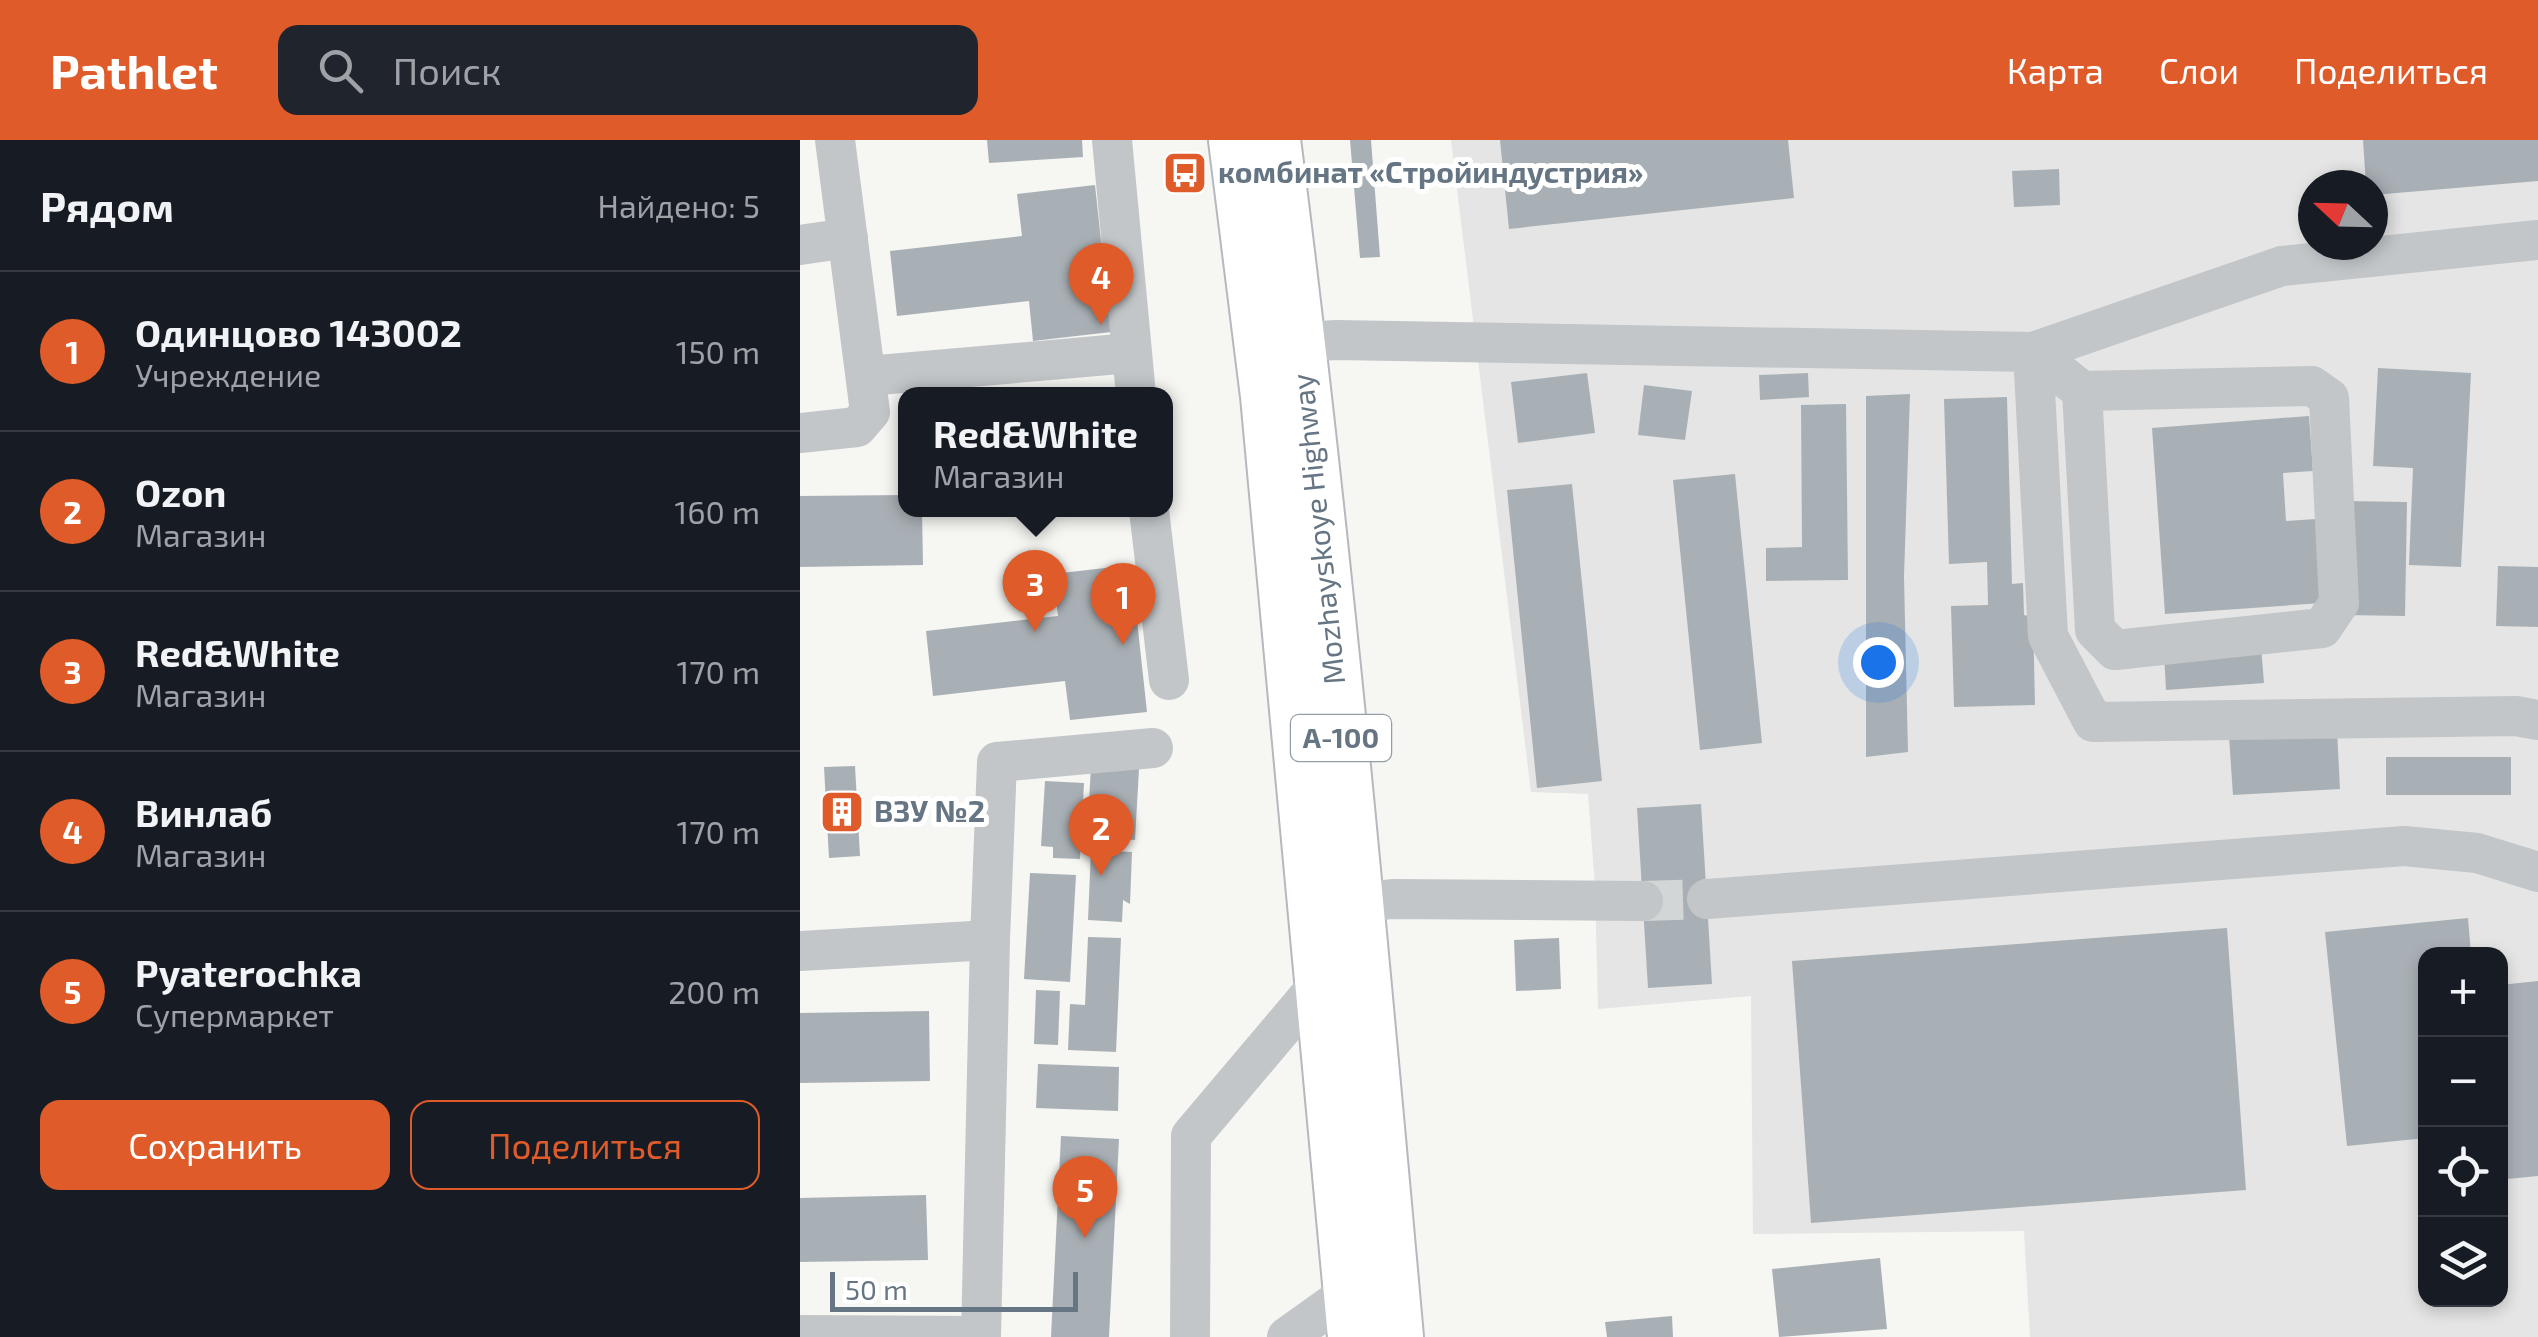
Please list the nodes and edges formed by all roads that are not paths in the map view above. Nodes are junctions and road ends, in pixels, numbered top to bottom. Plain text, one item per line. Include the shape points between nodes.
1 (835, 140) edge
2 (1112, 140) edge
3 (1235, 140) edge
4 (1274, 140) edge
5 (848, 238) junction
6 (2538, 240) edge
7 (800, 246) edge
8 (1300, 342) junction
9 (2033, 352) junction
10 (1131, 353) junction
11 (867, 376) junction
12 (1135, 387) edge
13 (2082, 392) junction
14 (800, 433) edge
15 (1150, 517) edge
16 (1169, 680) dead end
17 (2538, 720) edge
18 (1153, 748) dead end
19 (2538, 872) edge
20 (1707, 899) tunnel mouth
21 (1642, 900) tunnel mouth
22 (1358, 903) junction
23 (990, 940) junction
24 (800, 951) edge
25 (1320, 982) junction
26 (1352, 1314) edge
27 (800, 1335) edge
28 (981, 1337) edge
29 (1190, 1337) edge
30 (1288, 1337) edge
31 (1397, 1337) edge

1 - 5 lane
2 - 10 lane
3 - 25 main road, Mozhayskoye Highway / А-100 via 1268,416
4 - 8 main road, Mozhayskoye Highway / А-100
5 - 7 lane
5 - 11 lane
6 - 9 lane via 2282,266
8 - 9 lane
8 - 22 main road, Mozhayskoye Highway / А-100
9 - 13 lane
9 - 17 lane via 2048,636 2093,722
10 - 11 lane
10 - 12 lane
11 - 14 lane via 871,401 865,421 848,430
13 - 13 lane via 2312,386 2330,398 2338,603 2322,628 2115,650 2095,630
15 - 16 lane
18 - 23 lane via 998,762
19 - 20 lane via 2477,853 2404,846
21 - 22 lane
22 - 31 main road, Mozhayskoye Highway / А-100
23 - 24 lane
23 - 28 lane
25 - 26 main road, Mozhayskoye Highway / А-100
25 - 29 lane via 1190,1136
26 - 30 lane
27 - 28 lane

